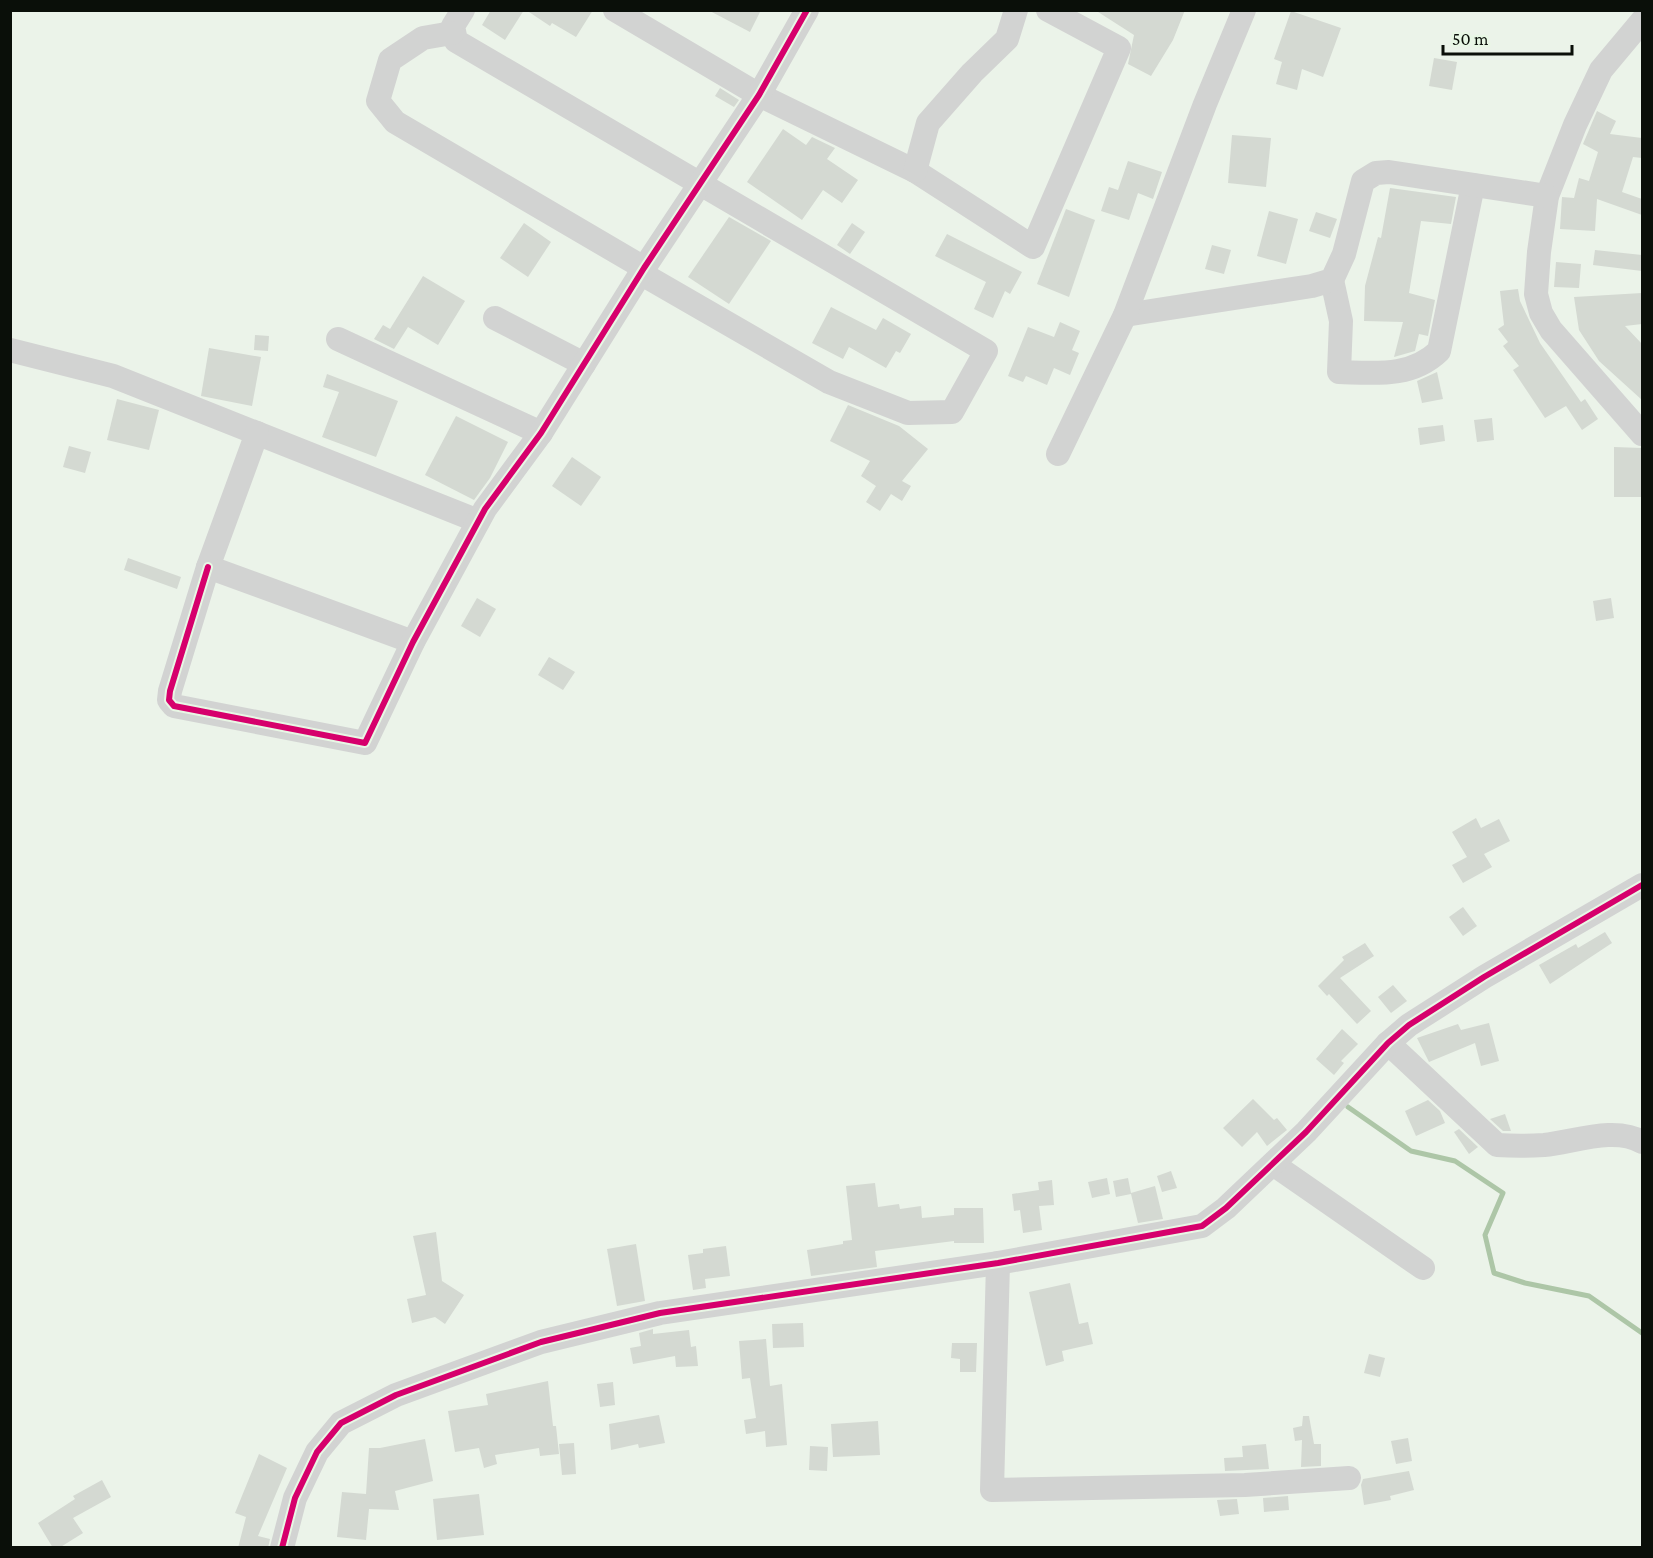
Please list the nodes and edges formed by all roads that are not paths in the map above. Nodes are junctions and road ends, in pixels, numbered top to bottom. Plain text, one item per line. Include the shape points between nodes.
1 (463, 10) edge
2 (615, 10) edge
3 (807, 10) edge
4 (1016, 10) edge
5 (1048, 10) edge
6 (1244, 10) edge
7 (1642, 21) edge
8 (452, 33) junction
9 (759, 95) junction
10 (915, 171) junction
11 (701, 182) junction
12 (1473, 185) junction
13 (1547, 196) junction
14 (643, 271) junction
15 (1332, 280) junction
16 (1125, 315) junction
17 (495, 318) dead end
18 (338, 339) dead end
19 (10, 350) edge
20 (584, 364) junction
21 (256, 433) junction
22 (541, 433) junction
23 (1642, 434) edge
24 (1058, 453) dead end
25 (478, 521) junction
26 (208, 567) junction
27 (413, 642) junction
28 (1642, 885) edge
29 (1388, 1043) junction
30 (1642, 1142) edge
31 (1273, 1164) junction
32 (999, 1263) junction
33 (1423, 1268) dead end
34 (1349, 1478) dead end
35 (282, 1548) edge

1 - 8 street
2 - 9 street
3 - 9 street
4 - 10 street via 1007,39 928,123
5 - 10 street via 1119,48 1033,247
6 - 16 street
7 - 13 street via 1601,70
8 - 11 street via 456,41
8 - 14 street via 423,38 390,60 378,101 395,122
9 - 10 street
9 - 11 street
11 - 14 street
11 - 14 street via 986,351 952,412 908,413 829,382
12 - 13 street
12 - 15 street via 1389,172 1376,173 1363,181 1344,254
12 - 15 street via 1438,351 1428,362 1395,374 1339,372 1341,321
13 - 23 street via 1536,294 1541,313 1551,330
14 - 20 street
15 - 16 street
16 - 24 street
17 - 20 street
18 - 22 street
19 - 21 street via 113,376
20 - 22 street
21 - 25 street
21 - 26 street
22 - 25 street
25 - 27 street
26 - 27 street
26 - 27 street via 170,691 169,700 174,706 365,743
28 - 29 street via 1484,976
29 - 30 street via 1497,1145 1545,1145 1605,1136 1634,1137
29 - 31 street
31 - 32 street via 1202,1226
31 - 33 street
32 - 34 street via 992,1490 1245,1485
32 - 35 street via 618,1322 541,1342 396,1395 341,1422 317,1452 295,1498

